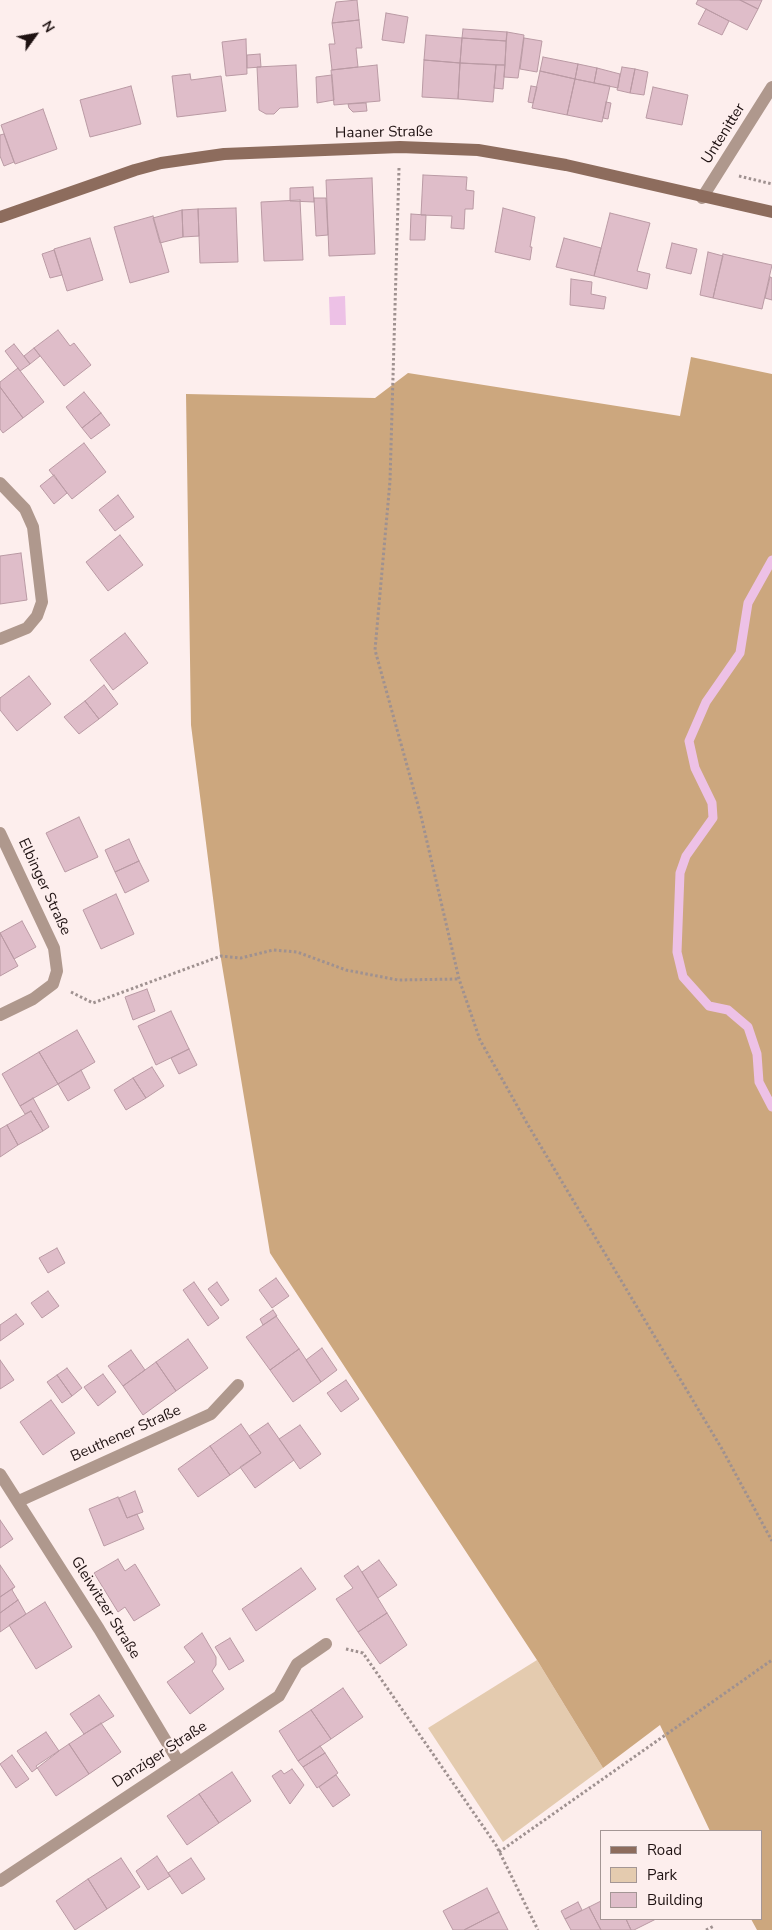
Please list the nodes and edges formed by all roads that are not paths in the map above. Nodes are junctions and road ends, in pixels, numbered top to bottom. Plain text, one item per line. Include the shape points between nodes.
1 (772, 87) edge
2 (702, 198) junction
3 (772, 212) edge
4 (0, 217) edge
5 (0, 484) edge
6 (0, 639) edge
7 (0, 832) edge
8 (0, 1015) edge
9 (238, 1385) dead end
10 (0, 1474) edge
11 (20, 1502) junction
12 (326, 1644) road end
13 (178, 1761) junction
14 (0, 1881) edge

1 - 2 street, Untenitter
2 - 3 main road, Haaner Straße
2 - 4 main road, Haaner Straße via 547,162 478,150 400,147 224,154 161,163
5 - 6 street via 25,509 33,527 42,602 37,616 26,628
7 - 8 street, Elbinger Straße via 54,948 57,971 53,984
9 - 11 street, Beuthener Straße via 211,1414
10 - 11 street, Gleiwitzer Straße
11 - 13 street, Gleiwitzer Straße
12 - 13 street, Danziger Straße via 297,1664 279,1696
13 - 14 street, Danziger Straße

